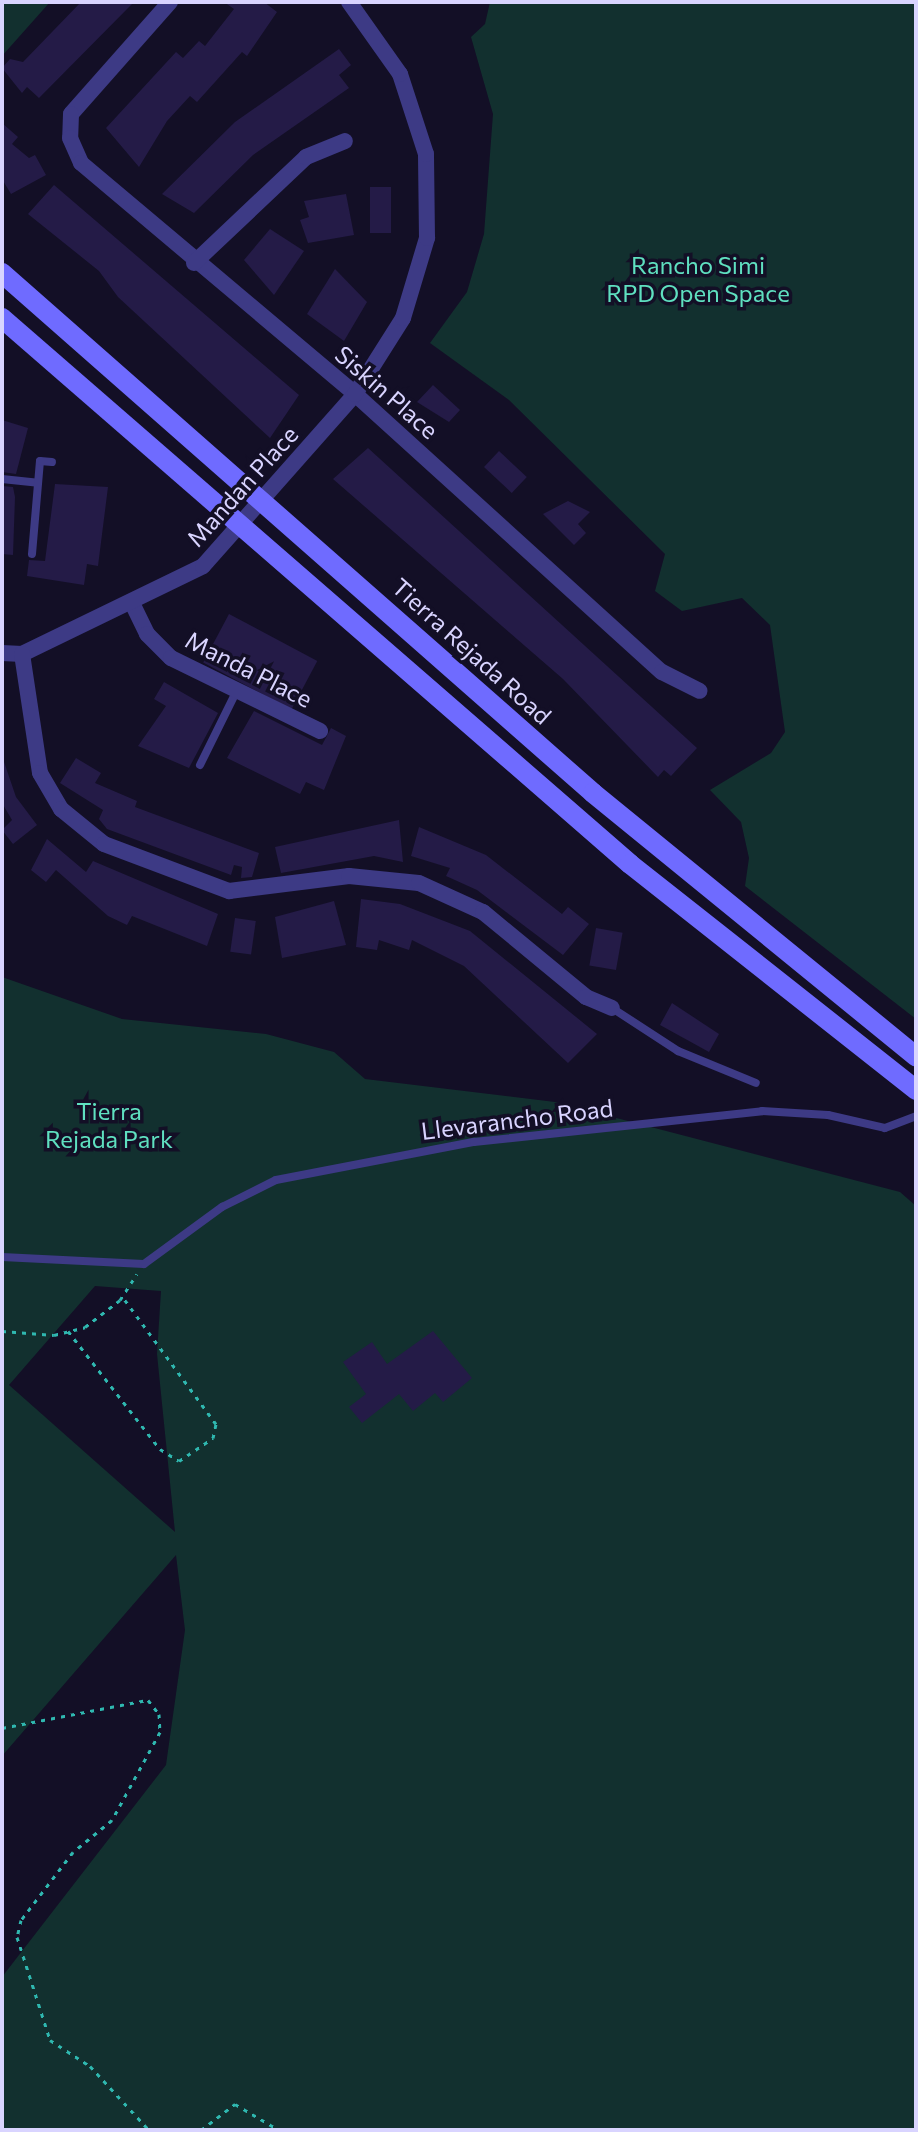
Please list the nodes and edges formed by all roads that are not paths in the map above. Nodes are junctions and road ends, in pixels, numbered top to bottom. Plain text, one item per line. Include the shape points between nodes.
1 (170, 2) edge
2 (352, 3) edge
3 (345, 141) dead end
4 (194, 263) junction
5 (2, 273) edge
6 (2, 318) edge
7 (355, 394) junction
8 (52, 462) dead end
9 (2, 479) edge
10 (38, 483) junction
11 (264, 501) junction
12 (242, 526) junction
13 (32, 554) dead end
14 (133, 605) junction
15 (2, 653) edge
16 (22, 654) junction
17 (700, 691) dead end
18 (236, 692) junction
19 (320, 731) dead end
20 (200, 765) dead end
21 (612, 1008) joint
22 (916, 1056) edge
23 (756, 1083) dead end
24 (916, 1090) edge
25 (916, 1116) edge
26 (2, 1257) edge

1 - 4 street, Siskin Place via 71,114 70,138 81,163
2 - 7 street, Mandan Place via 400,74 419,126 429,196 418,279 403,318
3 - 4 street via 295,166
4 - 7 street, Siskin Place
5 - 11 main road, Tierra Rejada Road
6 - 12 main road
7 - 11 street, Mandan Place
7 - 17 street, Siskin Place via 662,672
8 - 10 lane via 40,461
9 - 10 lane
10 - 13 lane
11 - 12 street, Mandan Place
11 - 22 main road, Tierra Rejada Road via 593,793
12 - 14 street, Mandan Place via 189,577
12 - 24 main road via 630,864
14 - 16 street, Mandan Place
14 - 18 street, Manda Place via 158,647
15 - 16 street
16 - 21 street via 40,773 61,809 104,844 229,891 349,876 419,883 483,912 586,997
18 - 19 street, Manda Place
18 - 20 lane
21 - 23 lane via 678,1051
25 - 26 lane, Llevarancho Road via 885,1128 828,1115 762,1111 474,1142 356,1162 249,1191 144,1264

